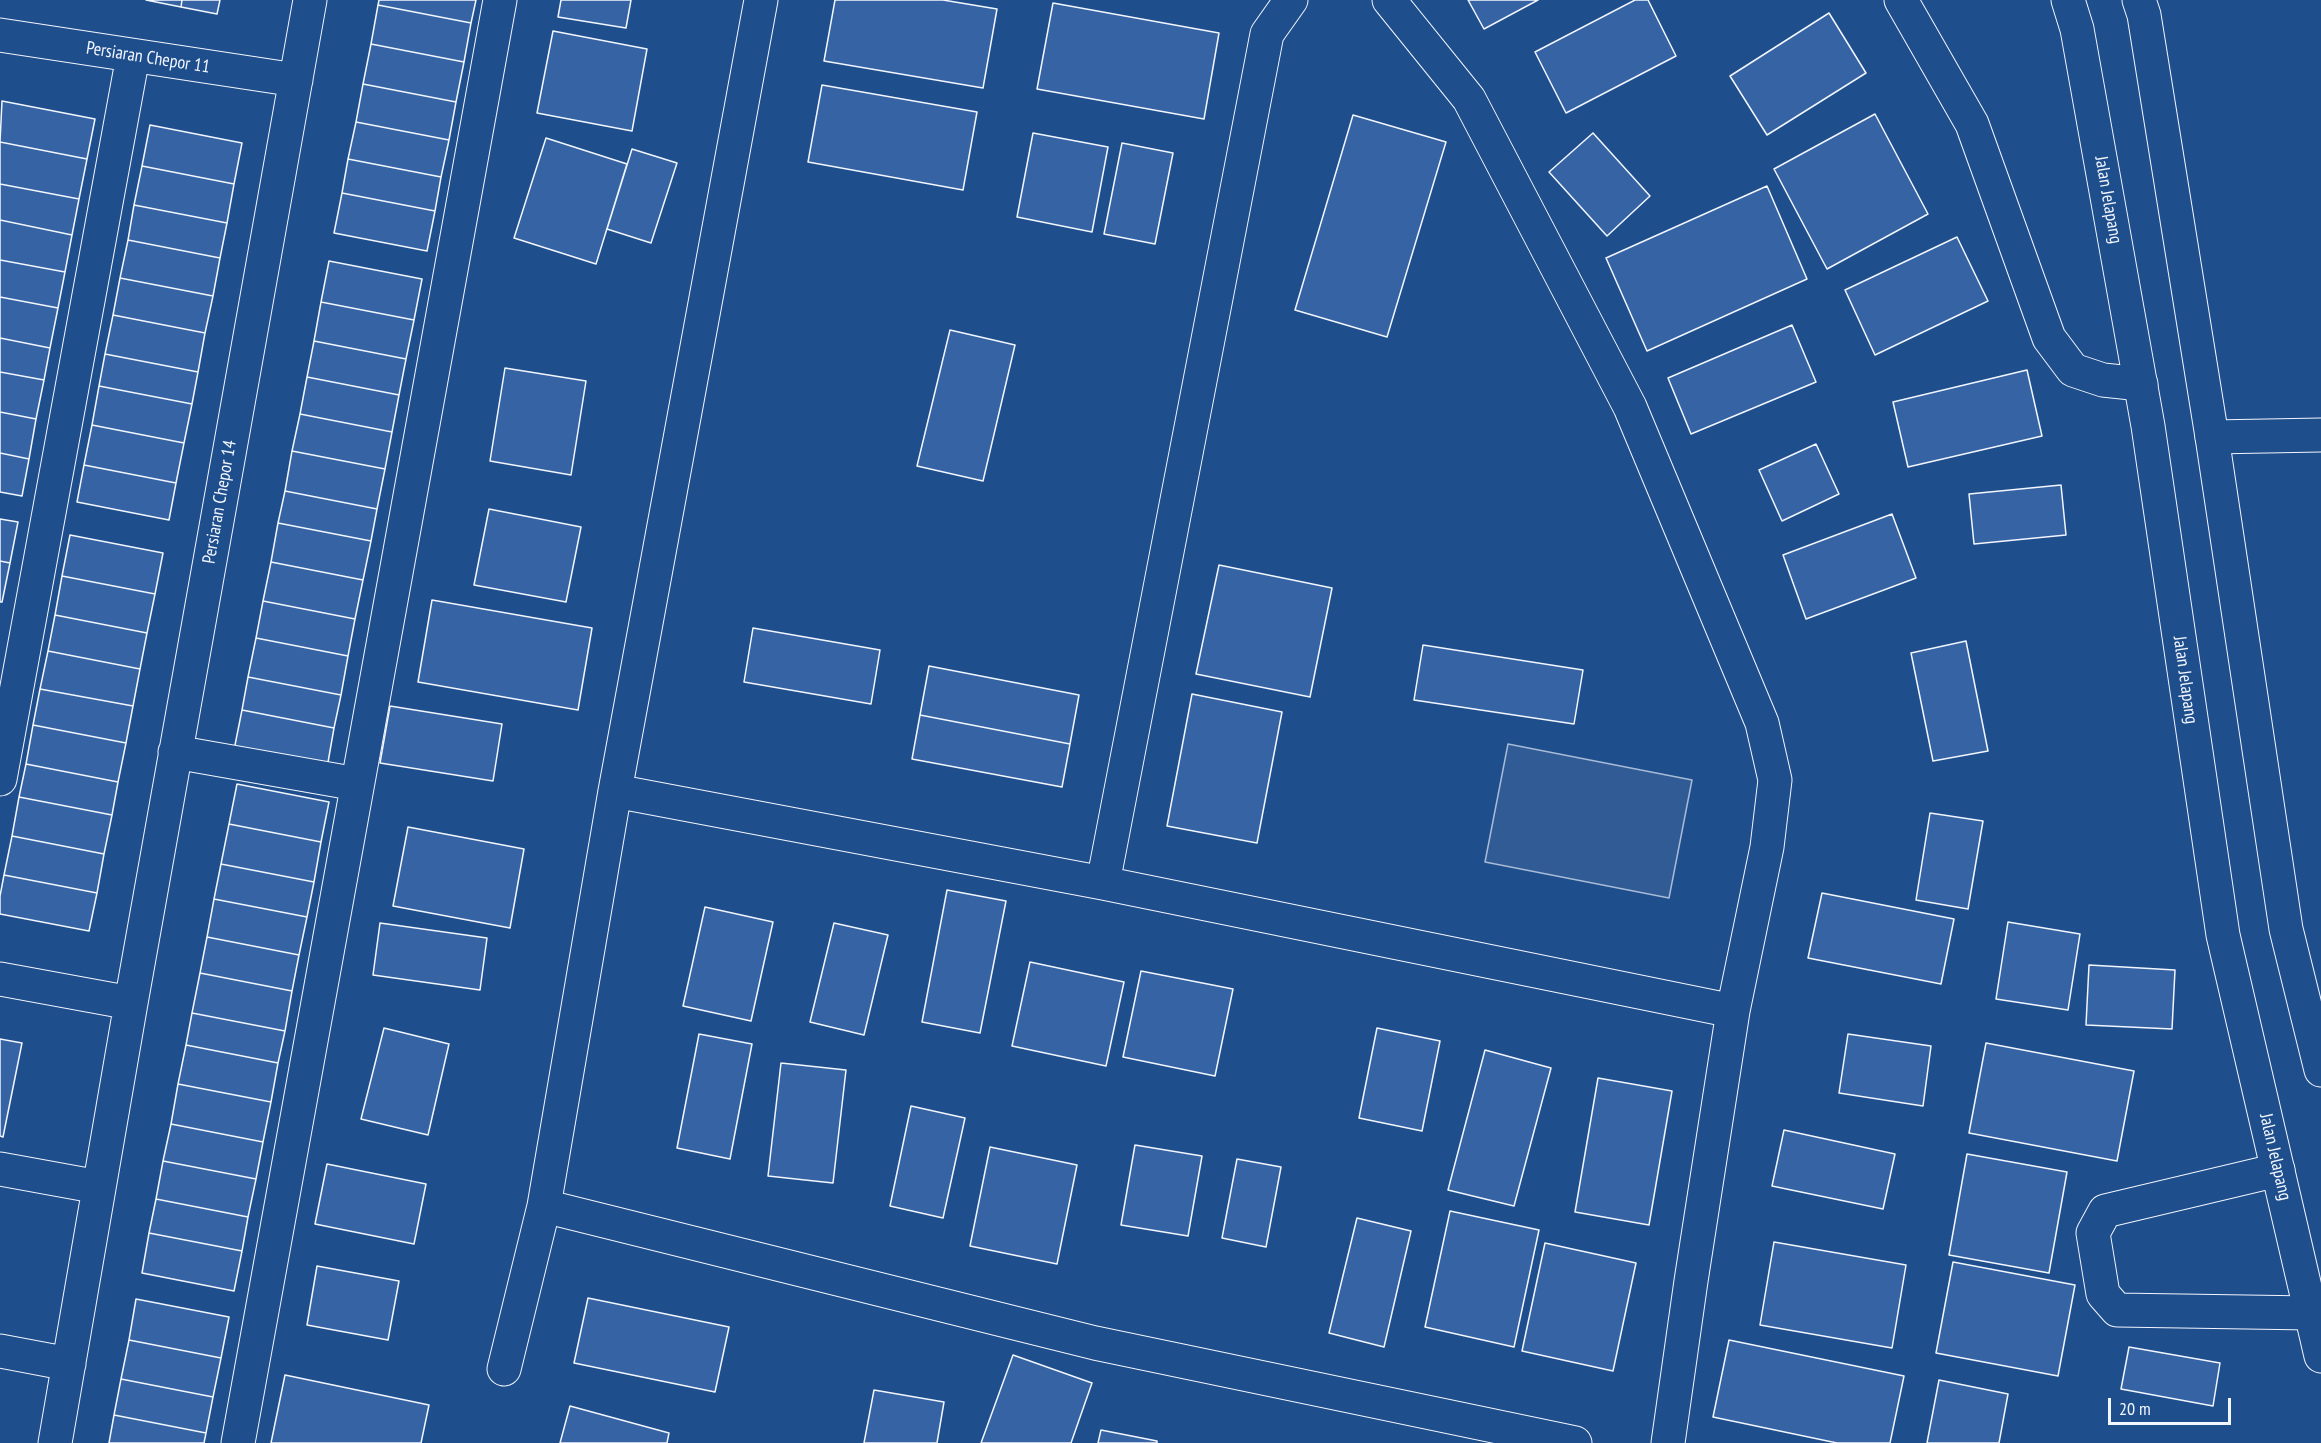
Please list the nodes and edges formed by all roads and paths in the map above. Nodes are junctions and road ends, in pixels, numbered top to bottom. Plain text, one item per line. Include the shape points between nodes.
1 (310, 0) edge
2 (500, 0) edge
3 (761, 0) edge
4 (1291, 0) edge
5 (1389, 0) edge
6 (1902, 0) edge
7 (2067, 0) edge
8 (2145, 8) edge
9 (0, 35) edge
10 (133, 56) junction
11 (296, 80) junction
12 (2141, 384) junction
13 (2321, 435) edge
14 (2212, 437) junction
15 (176, 752) junction
16 (0, 779) edge
17 (357, 784) junction
18 (615, 791) junction
19 (1103, 883) junction
20 (0, 979) edge
21 (131, 1003) junction
22 (1733, 1011) junction
23 (2321, 1070) edge
24 (0, 1169) edge
25 (2278, 1170) junction
26 (99, 1187) junction
27 (544, 1206) junction
28 (2311, 1313) junction
29 (0, 1352) edge
30 (2321, 1356) edge
31 (69, 1364) junction
32 (504, 1369) dead end
33 (55, 1443) edge
34 (238, 1443) edge
35 (1575, 1443) edge
36 (1668, 1443) edge

1 - 11 street, Persiaran Chepor 14
2 - 17 street
3 - 18 street
4 - 19 street via 1267,34
5 - 22 street via 1468,99 1630,407 1761,723 1775,780 1767,847
6 - 12 street via 1972,124 2049,338 2073,370 2103,380
7 - 12 street, Jalan Jelapang via 2077,29
8 - 14 street
9 - 10 street, Persiaran Chepor 11
10 - 11 street, Persiaran Chepor 11
10 - 16 street
11 - 15 street, Persiaran Chepor 14
12 - 25 street, Jalan Jelapang via 2223,935
13 - 14 street
14 - 23 street via 2286,929
15 - 17 street
15 - 21 street, Persiaran Chepor 14
17 - 34 street
18 - 19 street
18 - 27 street
19 - 22 street
20 - 21 street
21 - 26 street, Persiaran Chepor 14
22 - 36 street
24 - 26 street
25 - 28 street, Jalan Jelapang
25 - 28 street via 2105,1211 2093,1233 2103,1294 2117,1310
26 - 31 street, Persiaran Chepor 14
27 - 32 street
27 - 35 street via 1095,1342
28 - 30 street, Jalan Jelapang
29 - 31 street
31 - 33 street, Persiaran Chepor 14

